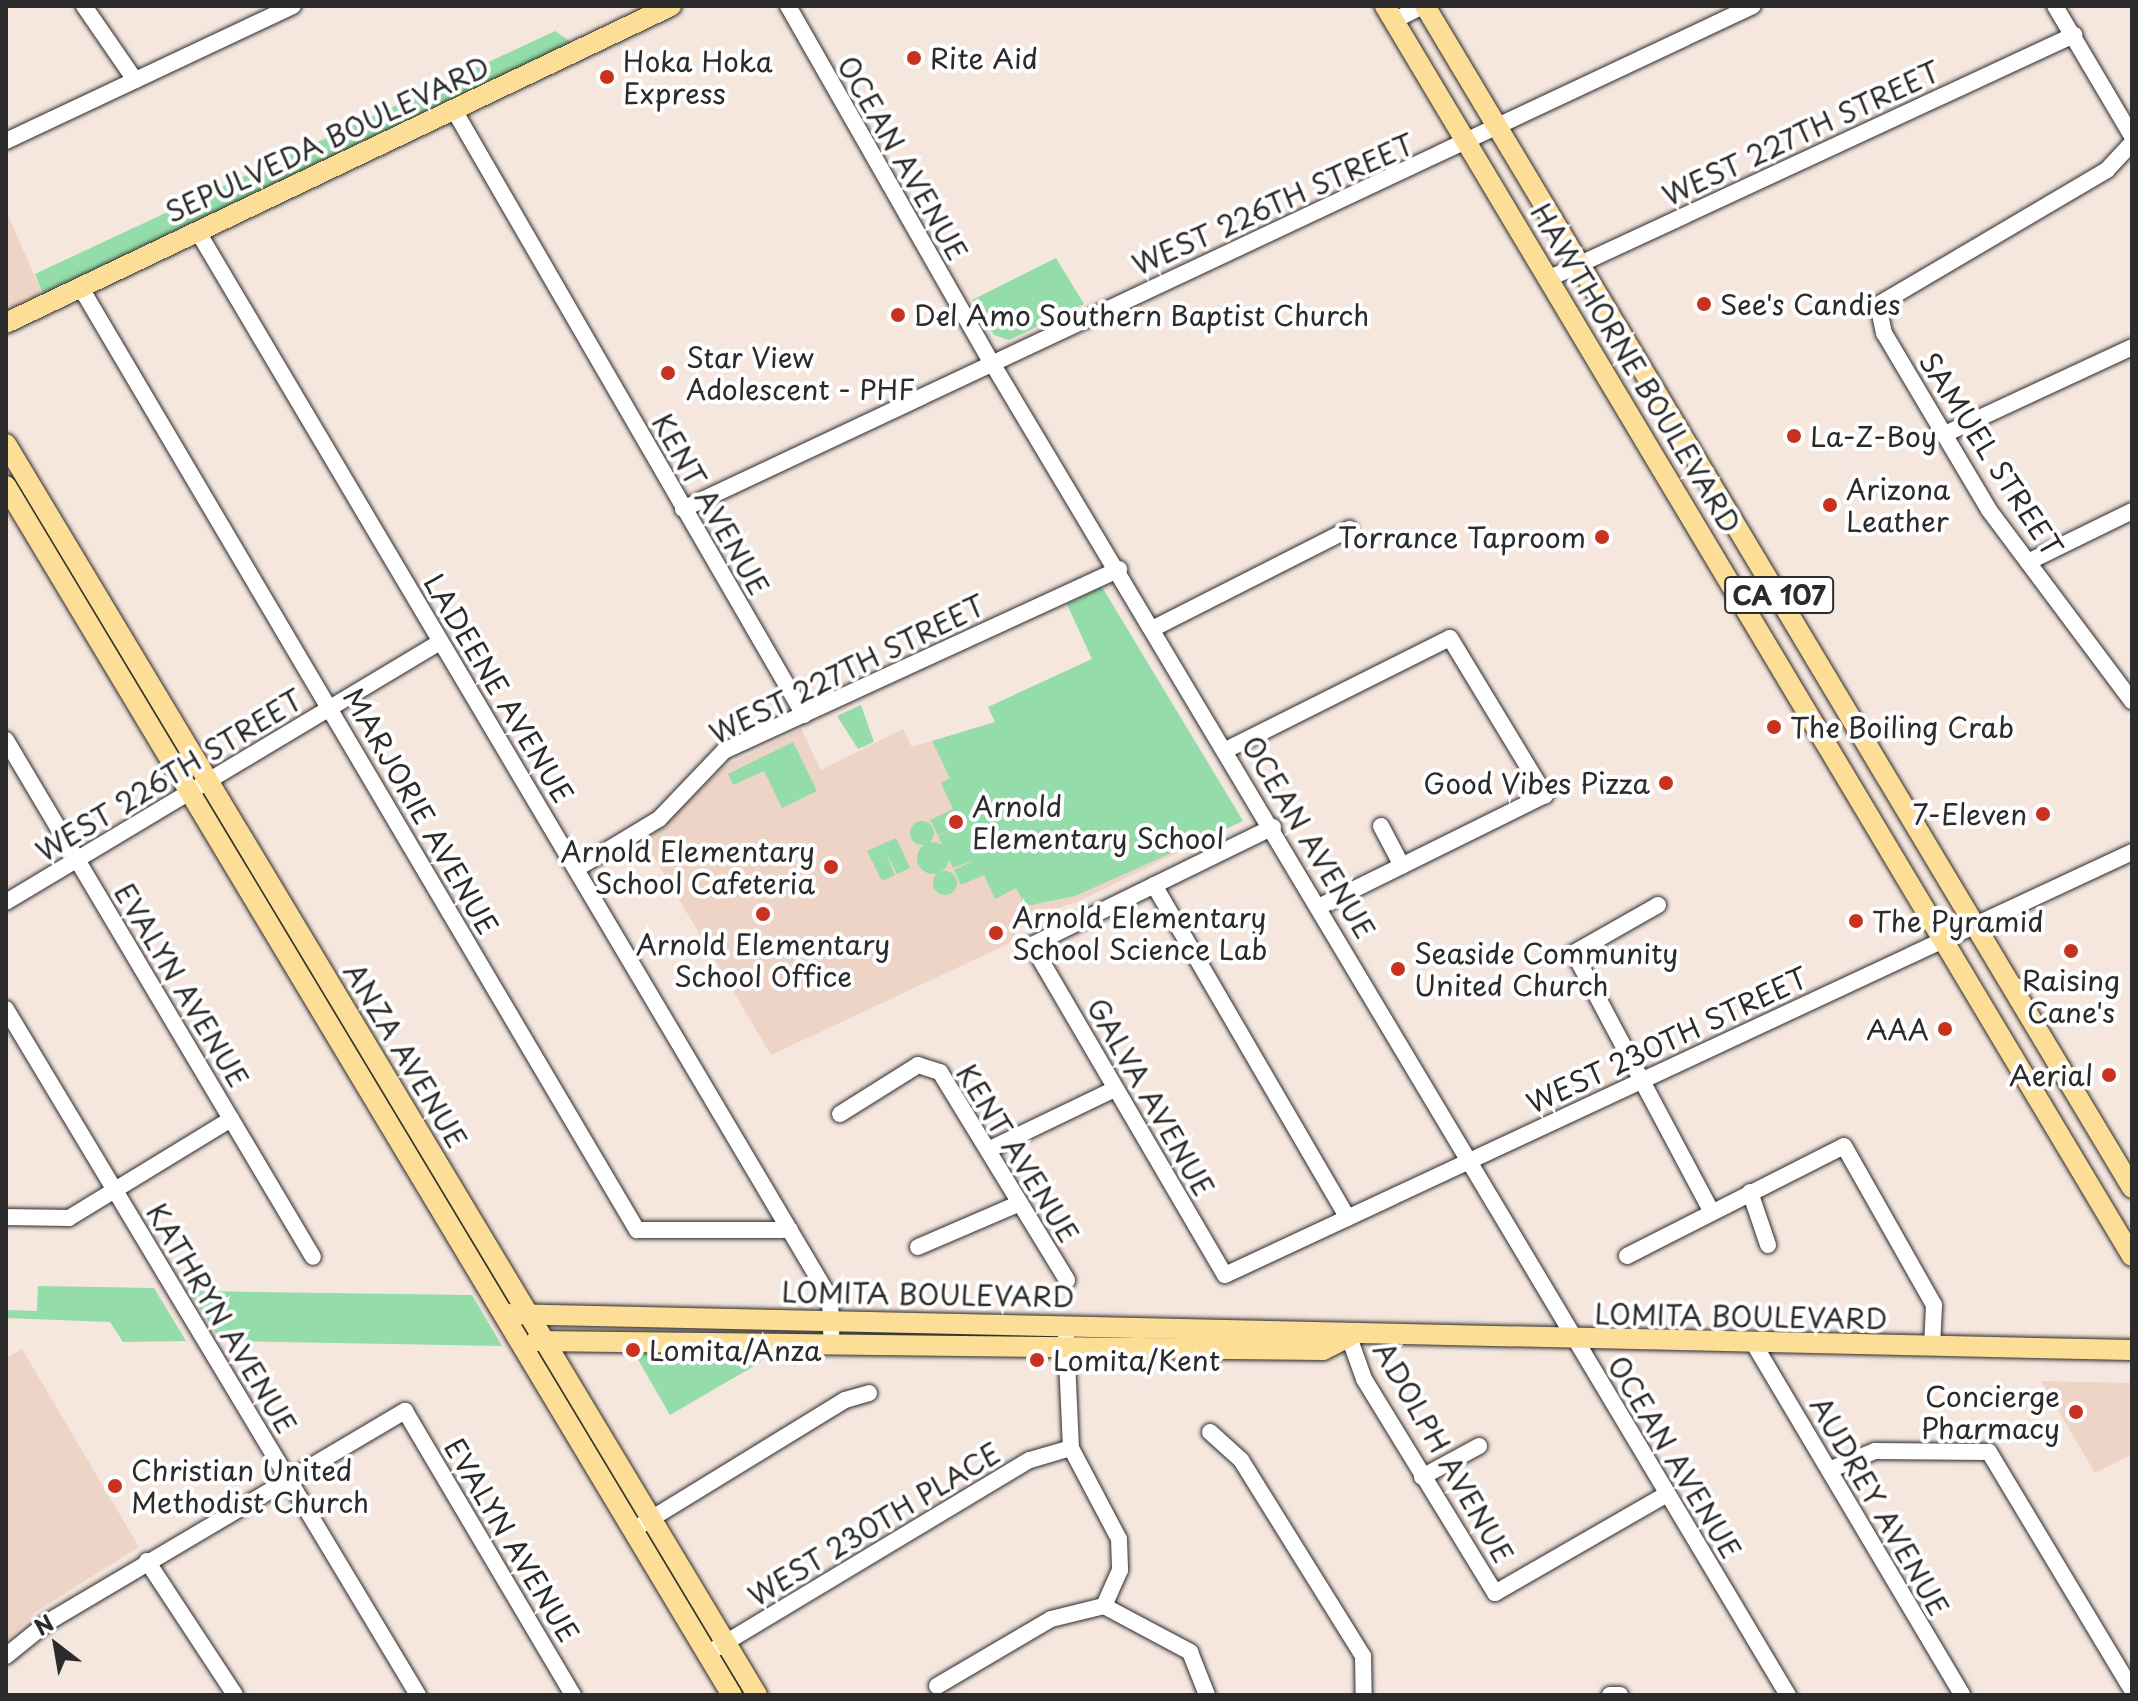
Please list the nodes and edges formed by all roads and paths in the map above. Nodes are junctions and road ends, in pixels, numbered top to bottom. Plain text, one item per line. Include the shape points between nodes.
1 (84, 6) edge
2 (293, 6) edge
3 (671, 6) edge
4 (788, 6) edge
5 (1424, 6) edge
6 (1753, 6) edge
7 (2055, 6) edge
8 (264, 12) edge
9 (1390, 13) edge
10 (2074, 35) junction
11 (135, 80) junction
12 (454, 110) junction
13 (1501, 129) junction
14 (2132, 136) edge
15 (7, 137) edge
16 (1471, 143) junction
17 (2132, 143) edge
18 (198, 232) junction
19 (1581, 264) junction
20 (1550, 278) junction
21 (81, 288) junction
22 (6, 323) edge
23 (2132, 347) edge
24 (992, 363) junction
25 (1945, 434) junction
26 (6, 444) edge
27 (6, 486) edge
28 (683, 509) junction
29 (2132, 511) edge
30 (1349, 529) dead end
31 (2028, 562) junction
32 (1119, 569) junction
33 (1154, 628) junction
34 (440, 642) junction
35 (2132, 701) edge
36 (330, 708) junction
37 (804, 715) junction
38 (6, 740) edge
39 (1226, 750) junction
40 (212, 779) junction
41 (192, 791) junction
42 (1381, 826) dead end
43 (1273, 827) junction
44 (2132, 852) edge
45 (78, 859) junction
46 (1402, 866) junction
47 (576, 869) junction
48 (1154, 885) junction
49 (6, 902) edge
50 (1658, 905) dead end
51 (1320, 906) junction
52 (1977, 925) junction
53 (1944, 940) junction
54 (6, 1009) edge
55 (1643, 1081) junction
56 (1115, 1089) junction
57 (840, 1114) dead end
58 (231, 1119) junction
59 (988, 1150) junction
60 (1471, 1160) junction
61 (2132, 1188) edge
62 (114, 1189) junction
63 (1750, 1192) junction
64 (1020, 1203) junction
65 (1711, 1211) junction
66 (6, 1217) edge
67 (1348, 1218) junction
68 (790, 1230) junction
69 (1768, 1245) dead end
70 (918, 1247) dead end
71 (1627, 1256) dead end
72 (2132, 1256) edge
73 (313, 1257) dead end
74 (1225, 1275) joint
75 (1067, 1280) dead end
76 (504, 1314) junction
77 (527, 1315) junction
78 (830, 1320) junction
79 (1065, 1324) junction
80 (1349, 1337) junction
81 (520, 1340) junction
82 (1576, 1341) junction
83 (544, 1342) junction
84 (831, 1343) junction
85 (1754, 1344) junction
86 (1932, 1347) junction
87 (1066, 1349) junction
88 (2132, 1350) edge
89 (869, 1393) dead end
90 (1210, 1432) dead end
91 (1479, 1446) dead end
92 (1071, 1448) junction
93 (1829, 1470) junction
94 (1422, 1477) junction
95 (289, 1479) junction
96 (1667, 1494) junction
97 (642, 1524) junction
98 (147, 1561) junction
99 (1104, 1606) junction
100 (727, 1643) junction
101 (708, 1654) junction
102 (6, 1656) edge
103 (937, 1686) dead end
104 (2132, 1690) edge
105 (235, 1695) edge
106 (418, 1695) edge
107 (573, 1695) edge
108 (732, 1695) edge
109 (757, 1695) edge
110 (1207, 1695) edge
111 (1364, 1695) edge
112 (1788, 1695) edge
113 (1962, 1695) edge

1 - 11 street
2 - 8 street
3 - 12 main road, SEPULVEDA BOULEVARD
4 - 24 street, OCEAN AVENUE
5 - 9 street
5 - 13 main road, HAWTHORNE BOULEVARD / CA 107
6 - 13 street, WEST 226TH STREET
7 - 10 street
8 - 11 street
9 - 16 main road, HAWTHORNE BOULEVARD / CA 107
10 - 14 street
10 - 19 street, WEST 227TH STREET
11 - 15 street
12 - 18 main road, SEPULVEDA BOULEVARD
12 - 28 street, KENT AVENUE
13 - 16 street, WEST 226TH STREET
13 - 19 main road, HAWTHORNE BOULEVARD / CA 107
16 - 20 main road, HAWTHORNE BOULEVARD / CA 107
16 - 24 street, WEST 226TH STREET
17 - 25 street, SAMUEL STREET via 2107,170 1878,305 1884,333
18 - 21 main road, SEPULVEDA BOULEVARD
18 - 34 street, LADEENE AVENUE
19 - 20 street, WEST 227TH STREET
19 - 52 main road, HAWTHORNE BOULEVARD / CA 107
20 - 53 main road, HAWTHORNE BOULEVARD / CA 107
21 - 22 main road, SEPULVEDA BOULEVARD
21 - 36 street, MARJORIE AVENUE
23 - 25 street
24 - 28 street, WEST 226TH STREET
24 - 32 street, OCEAN AVENUE
25 - 31 street, SAMUEL STREET
26 - 40 main road, ANZA AVENUE
27 - 41 main road, ANZA AVENUE
28 - 37 street, KENT AVENUE
29 - 31 street
30 - 33 street
31 - 35 street, SAMUEL STREET
32 - 33 street, OCEAN AVENUE
32 - 37 street, WEST 227TH STREET
33 - 39 street, OCEAN AVENUE
34 - 36 street, WEST 226TH STREET
34 - 47 street, LADEENE AVENUE
36 - 40 street, WEST 226TH STREET
36 - 68 street, MARJORIE AVENUE via 637,1230
37 - 47 street, WEST 227TH STREET via 724,751 659,819
38 - 45 street, EVALYN AVENUE
39 - 43 street, OCEAN AVENUE
39 - 46 street via 1450,638 1545,795
40 - 41 street, WEST 226TH STREET
40 - 77 main road, ANZA AVENUE
41 - 45 street, WEST 226TH STREET
41 - 76 main road, ANZA AVENUE
42 - 46 street
43 - 48 street
43 - 51 street, OCEAN AVENUE
44 - 52 street, WEST 230TH STREET
45 - 49 street, WEST 226TH STREET
45 - 58 street, EVALYN AVENUE
46 - 51 street
47 - 68 street, LADEENE AVENUE
48 - 56 street, GALVA AVENUE via 1032,945
48 - 67 street
50 - 55 street via 1574,953
51 - 60 street, OCEAN AVENUE
52 - 53 street, WEST 230TH STREET
52 - 61 main road, HAWTHORNE BOULEVARD / CA 107
53 - 55 street, WEST 230TH STREET
53 - 72 main road, HAWTHORNE BOULEVARD / CA 107
54 - 62 street, KATHRYN AVENUE
55 - 60 street, WEST 230TH STREET
55 - 65 street
56 - 59 street
56 - 74 street, GALVA AVENUE
57 - 59 street, KENT AVENUE via 918,1065 940,1072
58 - 62 street
58 - 73 street, EVALYN AVENUE
59 - 64 street, KENT AVENUE
60 - 67 street, WEST 230TH STREET
60 - 82 street, OCEAN AVENUE
62 - 66 street via 69,1218
62 - 95 street, KATHRYN AVENUE
63 - 65 street
63 - 69 street
63 - 86 street via 1844,1146 1934,1305
64 - 70 street
64 - 75 street, KENT AVENUE
65 - 71 street
67 - 74 street, WEST 230TH STREET
68 - 78 street, LADEENE AVENUE via 830,1298
76 - 77 main road, LOMITA BOULEVARD
76 - 81 main road, ANZA AVENUE
77 - 78 main road, LOMITA BOULEVARD
77 - 83 main road, ANZA AVENUE
78 - 79 main road, LOMITA BOULEVARD
78 - 84 street, LADEENE AVENUE
79 - 80 main road, LOMITA BOULEVARD via 1328,1329
79 - 87 street
80 - 82 main road, LOMITA BOULEVARD
80 - 87 main road, LOMITA BOULEVARD via 1323,1350
80 - 94 street, ADOLPH AVENUE via 1364,1379
81 - 83 main road, LOMITA BOULEVARD
81 - 97 main road, ANZA AVENUE
82 - 85 main road, LOMITA BOULEVARD
82 - 96 street, OCEAN AVENUE
83 - 84 main road, LOMITA BOULEVARD
83 - 97 main road, ANZA AVENUE
84 - 87 main road, LOMITA BOULEVARD
85 - 86 main road, LOMITA BOULEVARD
85 - 93 street, AUDREY AVENUE
86 - 88 main road, LOMITA BOULEVARD
87 - 92 street
89 - 97 street via 845,1400
90 - 111 street via 1241,1460 1363,1656
91 - 94 street
92 - 99 street via 1119,1539 1120,1570
92 - 100 street, WEST 230TH PLACE via 1030,1460
93 - 104 street via 1875,1451 1989,1452
93 - 113 street, AUDREY AVENUE
94 - 96 street, ADOLPH AVENUE via 1495,1593
95 - 98 street
95 - 106 street, KATHRYN AVENUE
95 - 107 street, EVALYN AVENUE via 405,1411
96 - 112 street, OCEAN AVENUE
97 - 100 main road, ANZA AVENUE
97 - 101 main road, ANZA AVENUE
98 - 102 street via 48,1622
98 - 105 street
99 - 103 street via 1051,1619
99 - 110 street via 1190,1652
100 - 101 street, WEST 230TH PLACE
100 - 109 main road, ANZA AVENUE
101 - 108 main road, ANZA AVENUE

